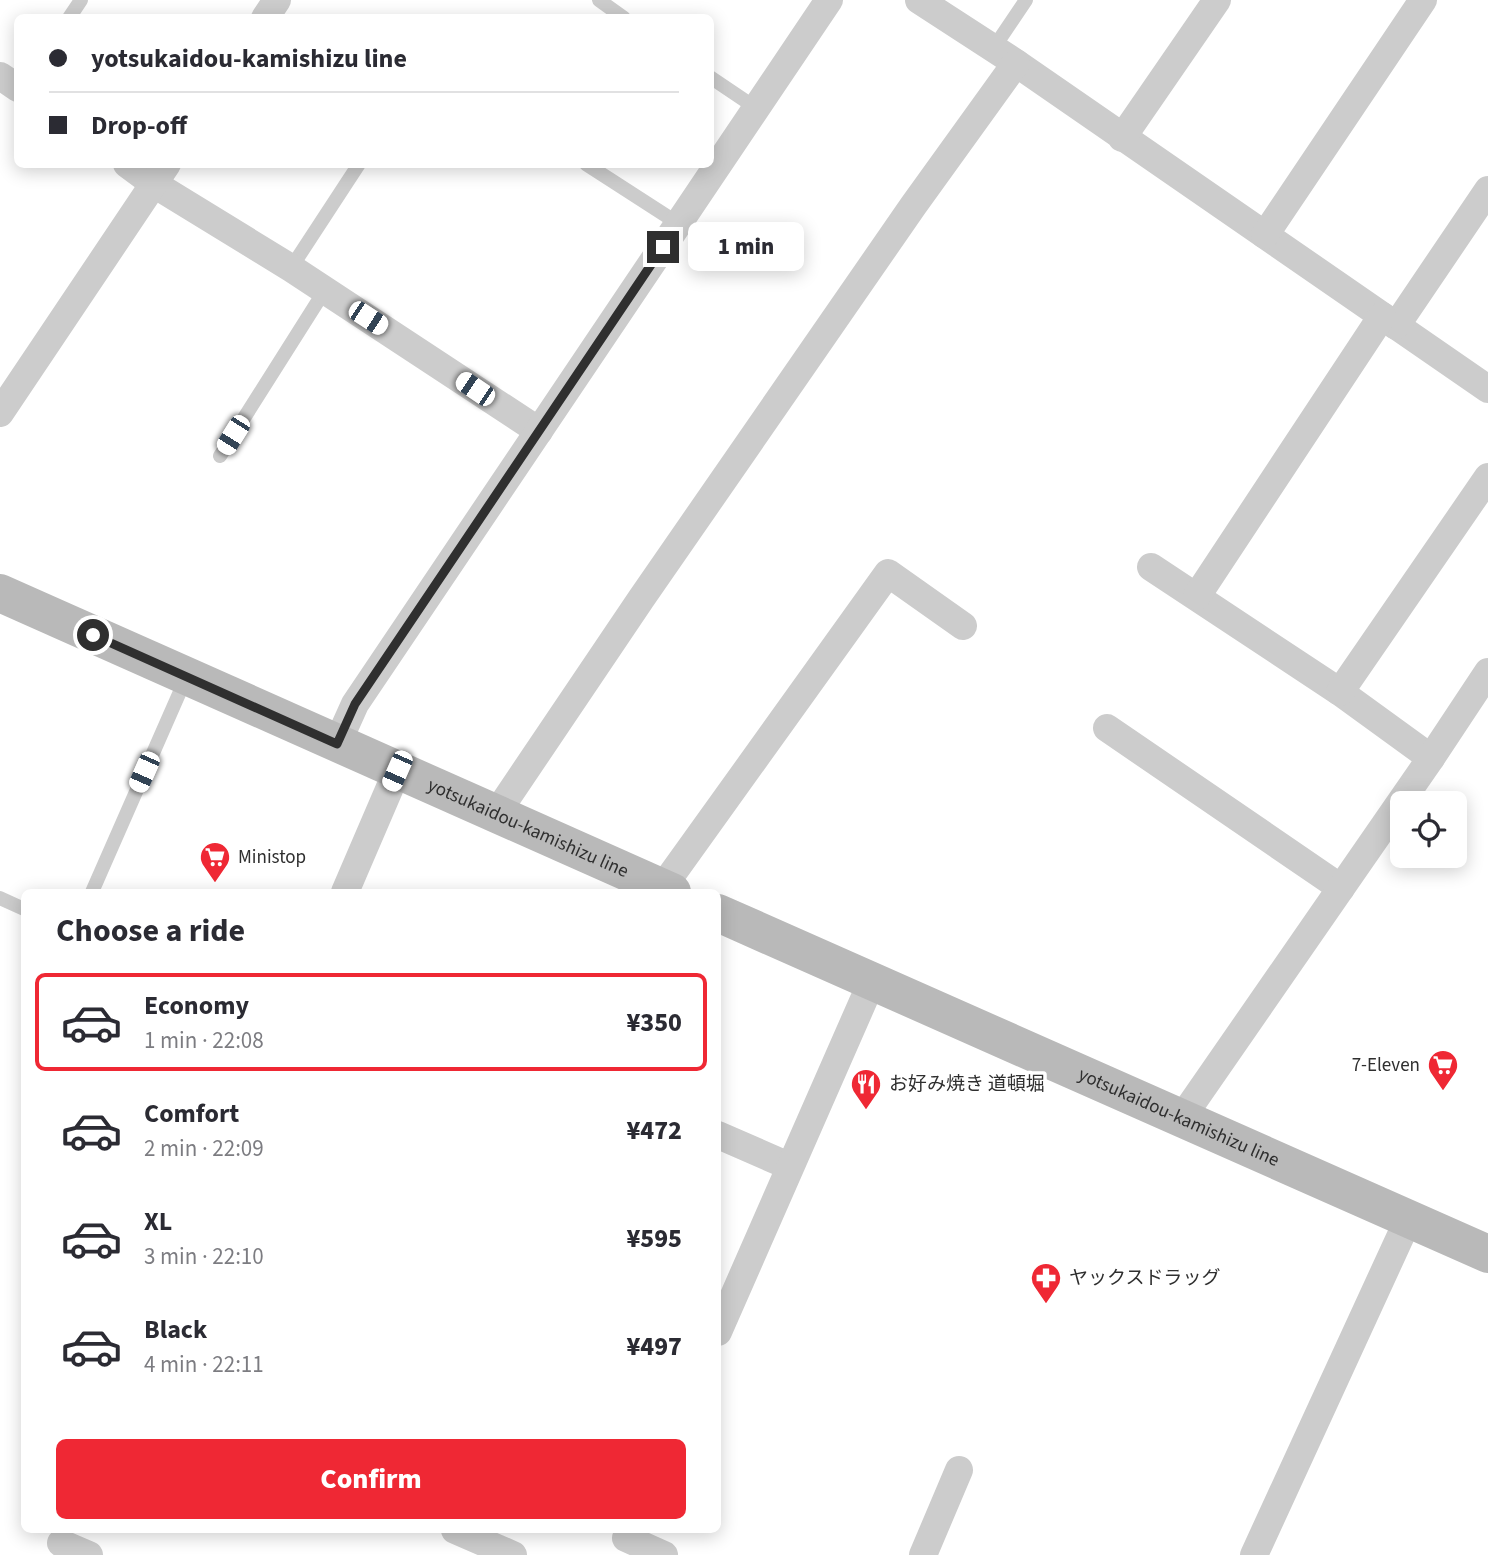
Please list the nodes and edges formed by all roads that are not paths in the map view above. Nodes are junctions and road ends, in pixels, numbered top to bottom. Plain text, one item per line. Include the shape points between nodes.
1 (599, 0) edge
2 (830, 0) edge
3 (919, 0) edge
4 (1026, 0) edge
5 (1217, 0) edge
6 (1423, 0) edge
7 (618, 14) edge
8 (1004, 56) junction
9 (714, 80) edge
10 (756, 108) junction
11 (1122, 138) junction
12 (140, 168) edge
13 (356, 168) edge
14 (592, 168) edge
15 (160, 174) edge
16 (1488, 190) edge
17 (679, 224) junction
18 (1265, 234) junction
19 (292, 268) junction
20 (326, 290) junction
21 (1389, 321) junction
22 (1488, 389) edge
23 (0, 413) edge
24 (539, 431) junction
25 (220, 456) dead end
26 (1488, 477) edge
27 (1151, 567) dead end
28 (0, 593) edge
29 (1197, 596) junction
30 (963, 626) dead end
31 (1488, 672) edge
32 (186, 676) junction
33 (1340, 692) junction
34 (1107, 728) dead end
35 (337, 744) junction
36 (1431, 758) junction
37 (397, 771) junction
38 (496, 814) junction
39 (1341, 888) junction
40 (93, 889) edge
41 (346, 889) edge
42 (665, 889) edge
43 (668, 889) edge
44 (0, 898) edge
45 (21, 908) edge
46 (721, 914) edge
47 (872, 981) junction
48 (1181, 1119) junction
49 (721, 1136) edge
50 (789, 1166) junction
51 (1408, 1220) junction
52 (1488, 1254) edge
53 (721, 1325) edge
54 (959, 1470) dead end
55 (462, 1533) edge
56 (625, 1541) edge
57 (61, 1543) edge
58 (89, 1555) edge
59 (513, 1555) edge
60 (664, 1555) edge
61 (923, 1555) edge
62 (1254, 1555) edge

1 - 7 lane
2 - 10 street
3 - 8 street
4 - 8 lane
5 - 11 street
6 - 18 street
8 - 11 street
8 - 38 street via 921,195
9 - 10 lane
10 - 17 street
11 - 18 street
12 - 15 street
13 - 19 lane
14 - 17 lane
15 - 19 street
15 - 23 street
16 - 21 street
17 - 24 street
18 - 21 street
19 - 20 street
20 - 24 street
20 - 25 lane
21 - 22 street
21 - 29 street
24 - 35 street via 355,704
26 - 33 street
27 - 29 street
28 - 32 main road, yotsukaidou-kamishizu line
29 - 33 street
30 - 43 street via 888,573
31 - 36 street
32 - 35 main road, yotsukaidou-kamishizu line
32 - 40 lane
33 - 36 street
34 - 39 street
35 - 37 main road, yotsukaidou-kamishizu line
36 - 39 street
37 - 38 main road, yotsukaidou-kamishizu line
37 - 41 street
38 - 42 main road, yotsukaidou-kamishizu line
39 - 48 street
44 - 45 lane
46 - 47 main road, yotsukaidou-kamishizu line
47 - 48 main road, yotsukaidou-kamishizu line
47 - 50 street
48 - 51 main road, yotsukaidou-kamishizu line
49 - 50 street
50 - 53 street
51 - 52 main road, yotsukaidou-kamishizu line
51 - 62 street
54 - 61 street
55 - 59 street
56 - 60 street
57 - 58 street

